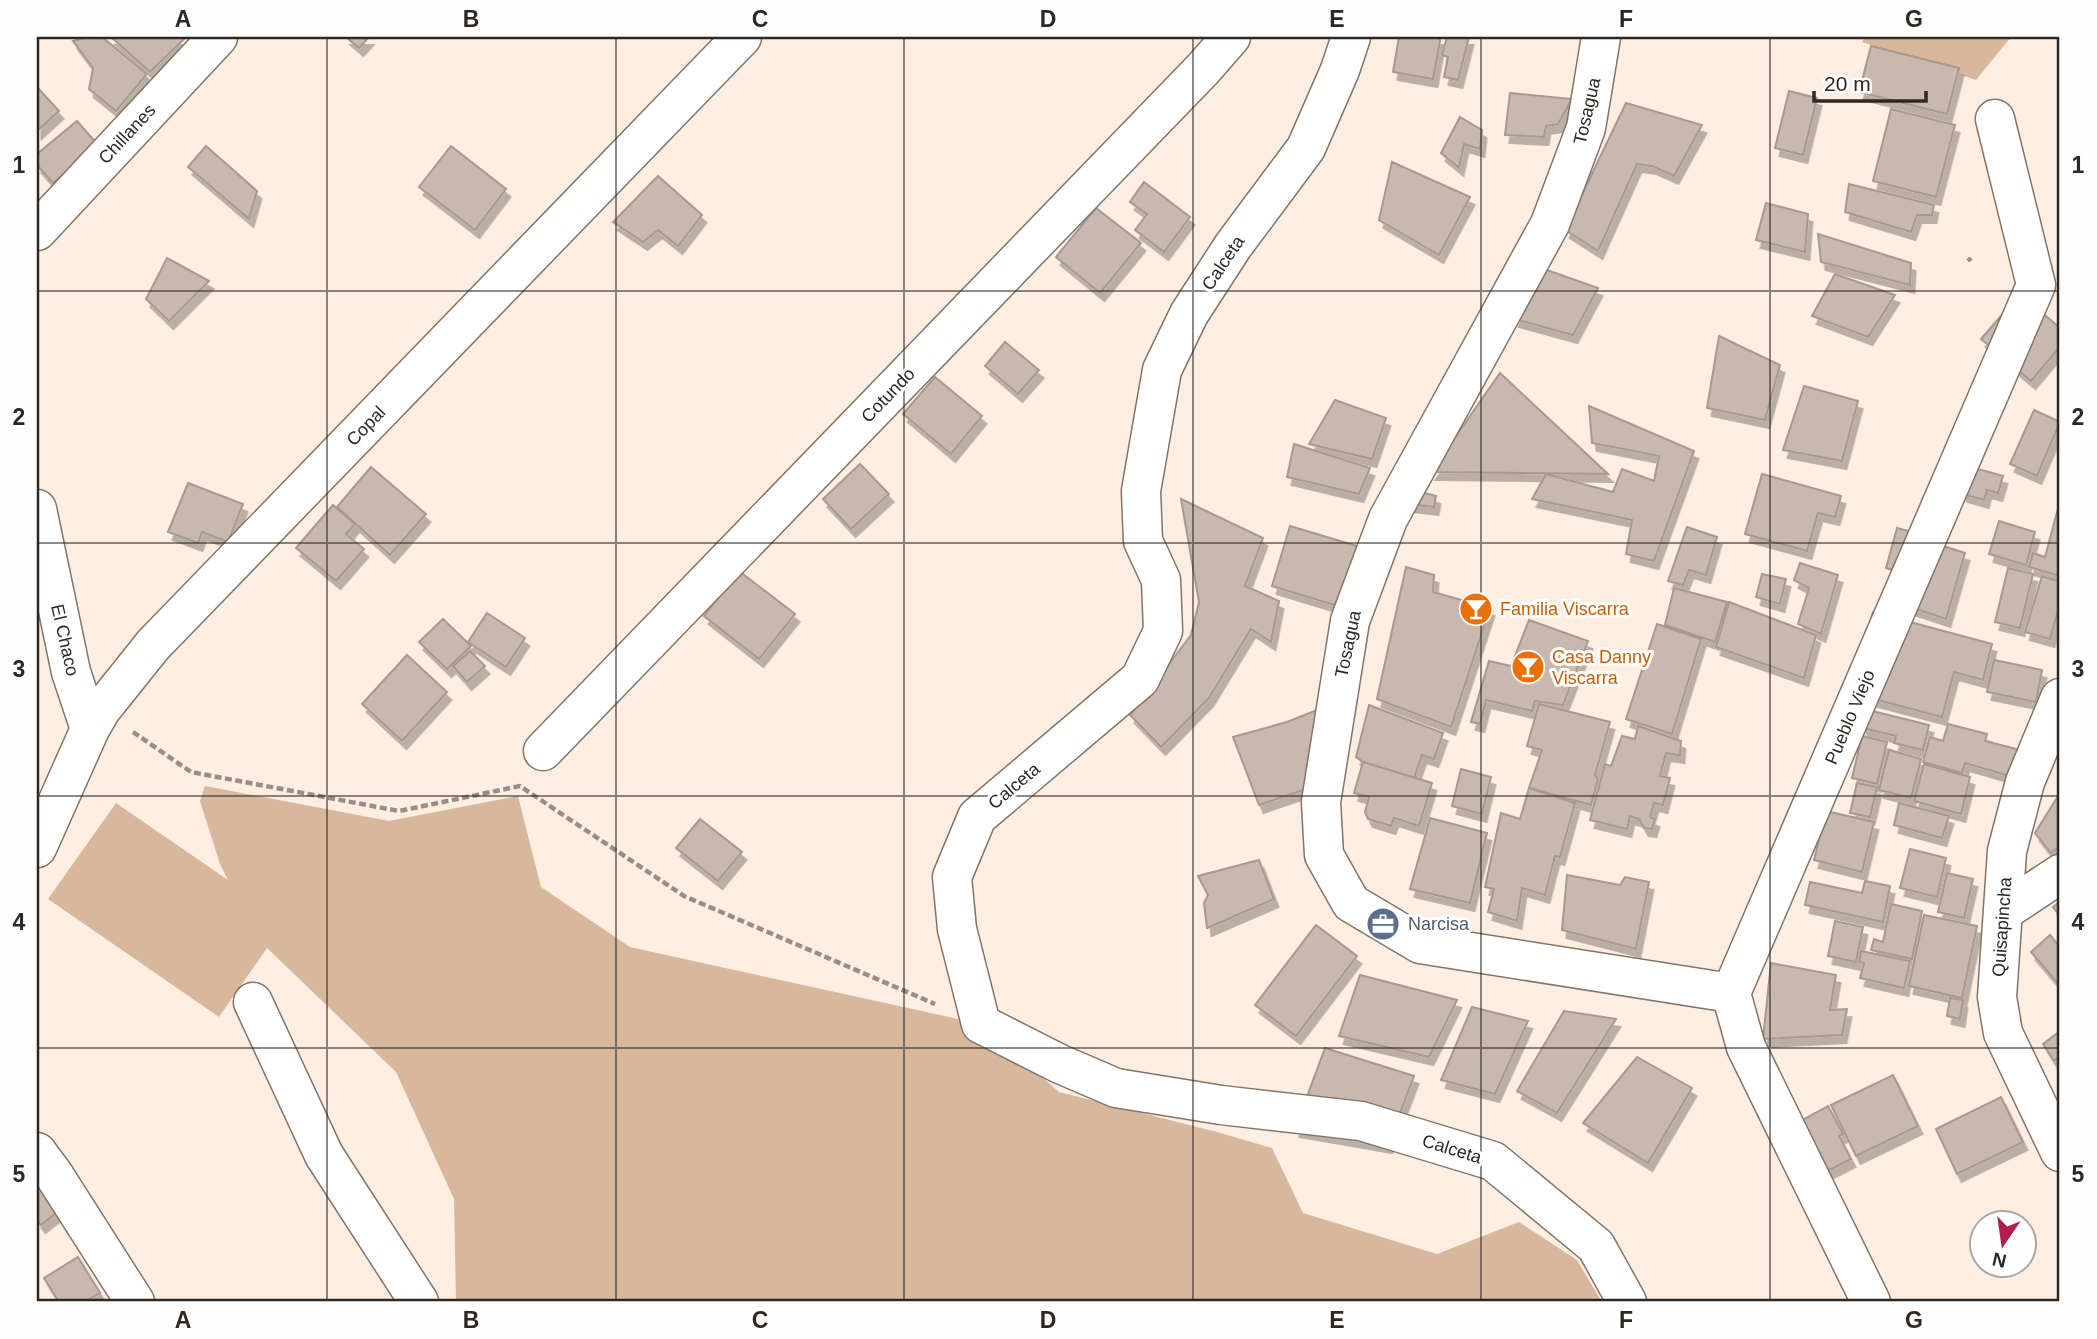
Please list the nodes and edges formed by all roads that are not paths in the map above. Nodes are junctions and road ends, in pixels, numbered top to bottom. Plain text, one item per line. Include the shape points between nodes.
1 (218, 37) edge
2 (742, 37) edge
3 (1231, 37) edge
4 (1351, 37) edge
5 (1601, 37) edge
6 (1995, 119) dead end
7 (37, 231) edge
8 (2037, 285) edge
9 (37, 509) edge
10 (2060, 698) edge
11 (96, 719) junction
12 (543, 751) dead end
13 (37, 848) edge
14 (2060, 874) edge
15 (2004, 911) junction
16 (1731, 993) junction
17 (253, 1002) dead end
18 (37, 1152) edge
19 (2060, 1152) edge
20 (135, 1302) edge
21 (419, 1302) edge
22 (1628, 1302) edge
23 (1871, 1302) edge

1 - 7 street, Chillanes
2 - 11 street, Copal via 153,645
3 - 12 street, Cotundo
4 - 22 street, Calceta via 1306,148 1189,314 1162,370 1141,491 1143,541 1161,580 1163,631 1140,679 977,817 952,877 957,929 981,1024 1116,1088 1361,1121 1493,1161 1596,1246
5 - 16 street, Tosagua via 1586,128 1550,224 1388,519 1349,621 1321,802 1324,855 1351,903 1420,944
6 - 8 street, Pueblo Viejo
8 - 16 street, Pueblo Viejo
9 - 11 street, El Chaco via 71,672
10 - 15 street, Quisapincha via 2025,782 2007,851
11 - 13 street, Copal
14 - 15 street
15 - 19 street, Quisapincha via 1997,997 2003,1033
16 - 23 street via 1746,1047
17 - 21 street via 324,1156
18 - 20 street

